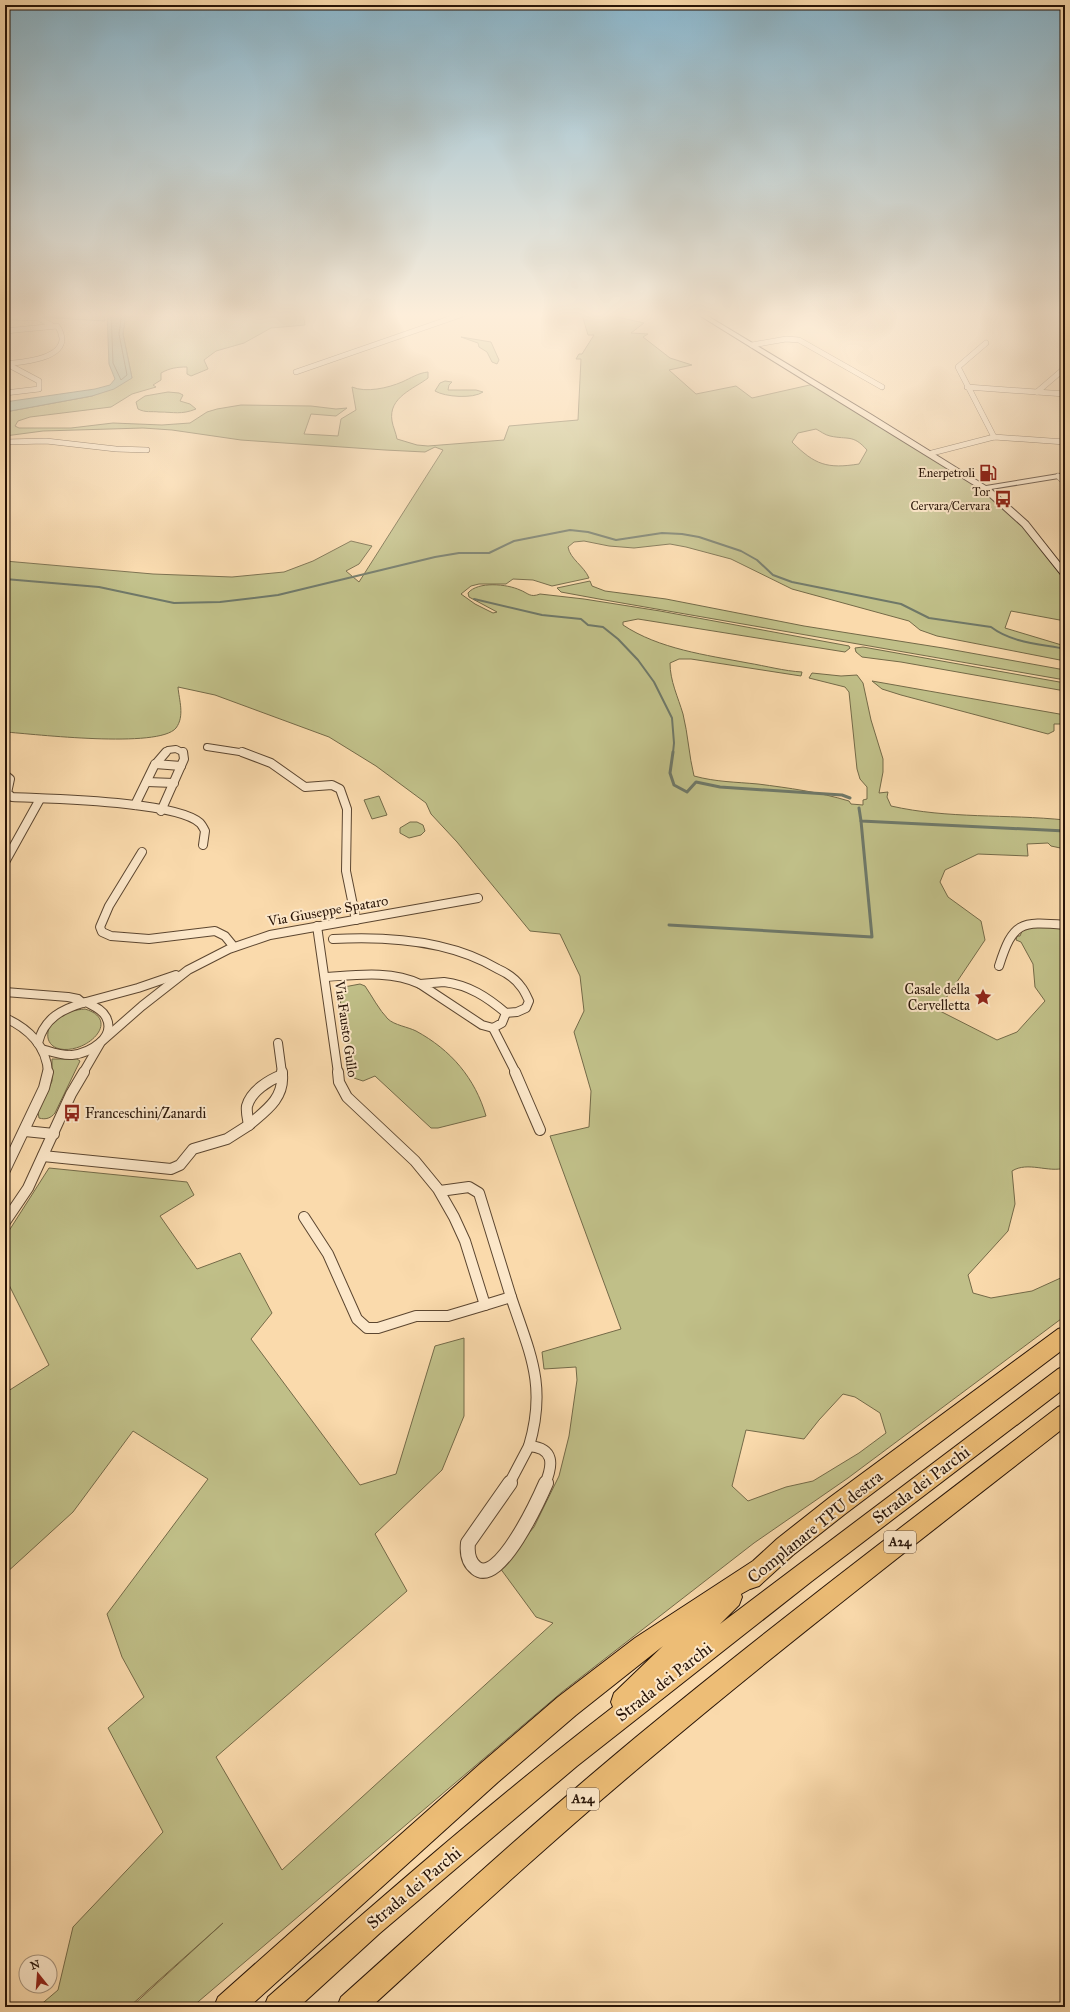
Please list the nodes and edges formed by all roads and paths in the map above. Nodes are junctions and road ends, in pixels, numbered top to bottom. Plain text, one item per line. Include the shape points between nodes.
1 (853, 406) edge
2 (977, 406) edge
3 (994, 437) junction
4 (5, 442) edge
5 (1065, 442) edge
6 (147, 450) dead end
7 (932, 454) junction
8 (1061, 476) edge
9 (1065, 484) edge
10 (985, 488) junction
11 (1065, 574) edge
12 (207, 747) dead end
13 (155, 764) junction
14 (181, 766) junction
15 (5, 775) edge
16 (147, 782) junction
17 (174, 783) junction
18 (40, 799) junction
19 (135, 805) junction
20 (161, 811) junction
21 (203, 845) dead end
22 (142, 852) dead end
23 (5, 862) edge
24 (478, 898) dead end
25 (356, 920) junction
26 (1065, 925) edge
27 (317, 926) junction
28 (333, 939) dead end
29 (234, 947) junction
30 (999, 966) dead end
31 (188, 970) junction
32 (324, 977) junction
33 (419, 984) junction
34 (5, 992) edge
35 (84, 1002) junction
36 (506, 1013) junction
37 (5, 1018) edge
38 (493, 1028) junction
39 (101, 1042) junction
40 (278, 1043) dead end
41 (40, 1046) junction
42 (282, 1075) junction
43 (249, 1125) junction
44 (540, 1130) dead end
45 (25, 1131) junction
46 (54, 1134) junction
47 (43, 1156) junction
48 (5, 1170) edge
49 (440, 1191) junction
50 (304, 1217) dead end
51 (5, 1222) edge
52 (511, 1297) junction
53 (485, 1305) junction
54 (1065, 1336) edge
55 (1065, 1376) edge
56 (1065, 1414) edge
57 (529, 1446) junction
58 (758, 1570) junction
59 (568, 1757) junction
60 (228, 2007) edge
61 (278, 2007) edge
62 (351, 2007) edge

1 - 7 street
2 - 3 street
3 - 5 street
3 - 7 street
4 - 6 street via 46,441
7 - 10 street
8 - 9 street
8 - 10 street
10 - 11 street via 1025,524
12 - 25 street via 233,750 267,761 307,787 334,785 341,790 347,807 348,822 346,871
13 - 14 street
13 - 14 street via 162,754 176,749 185,754
13 - 16 street
14 - 17 street
15 - 18 street via 10,779 7,793 10,796
16 - 17 street
16 - 19 street
17 - 20 street
18 - 19 street
18 - 23 street
19 - 20 street
20 - 21 street via 186,816 200,823 205,833
22 - 29 street via 109,906 100,926 104,934 149,939 215,931 225,936
24 - 25 street, Via Giuseppe Spataro
25 - 27 street, Via Giuseppe Spataro
26 - 30 street via 1018,926 1007,940
27 - 29 street, Via Giuseppe Spataro via 270,935
27 - 32 street, Via Fausto Gullo
28 - 36 street via 376,938 408,941 450,950 488,964 516,980 527,995 529,1003 526,1008
29 - 31 street, Via Giuseppe Spataro
31 - 35 street, Via Giuseppe Spataro via 147,985
31 - 39 street, Via Giuseppe Spataro
32 - 33 street via 380,976 406,979
32 - 49 street, Via Fausto Gullo via 341,1089 347,1098 415,1161
33 - 36 street via 445,981 462,984
33 - 38 street via 476,1022
34 - 35 street via 73,998
35 - 39 street via 99,1009 108,1018 109,1026
35 - 41 street via 61,1011 48,1020 40,1031
36 - 38 street via 502,1023
37 - 41 street via 22,1026
38 - 44 street via 516,1073
39 - 41 street via 72,1055 55,1053
39 - 46 street via 74,1089
40 - 42 street
41 - 45 street via 48,1064 47,1078
42 - 43 street via 283,1087 280,1096
42 - 43 street via 270,1080 250,1099 247,1111
43 - 47 street via 227,1139 196,1148 176,1168 163,1170
45 - 46 street
45 - 48 street
46 - 47 street
47 - 51 street via 23,1196
49 - 52 street via 469,1187 479,1193
49 - 53 street, Via Fausto Gullo via 461,1233
50 - 53 street via 328,1254 357,1319 366,1328 378,1328 416,1316 448,1316
52 - 53 street
52 - 57 street via 539,1392 538,1417
54 - 58 highway, Complanare TPU destra
55 - 59 highway, Strada dei Parchi / A24
56 - 62 highway, A24 via 824,1601 584,1798
57 - 57 street via 506,1490 468,1542 469,1561 480,1570 490,1570 498,1564 525,1524 550,1471 548,1454 538,1447
58 - 59 highway, Complanare TPU destra
58 - 60 highway via 643,1646 567,1706
59 - 61 highway, Strada dei Parchi / A24 via 371,1924

